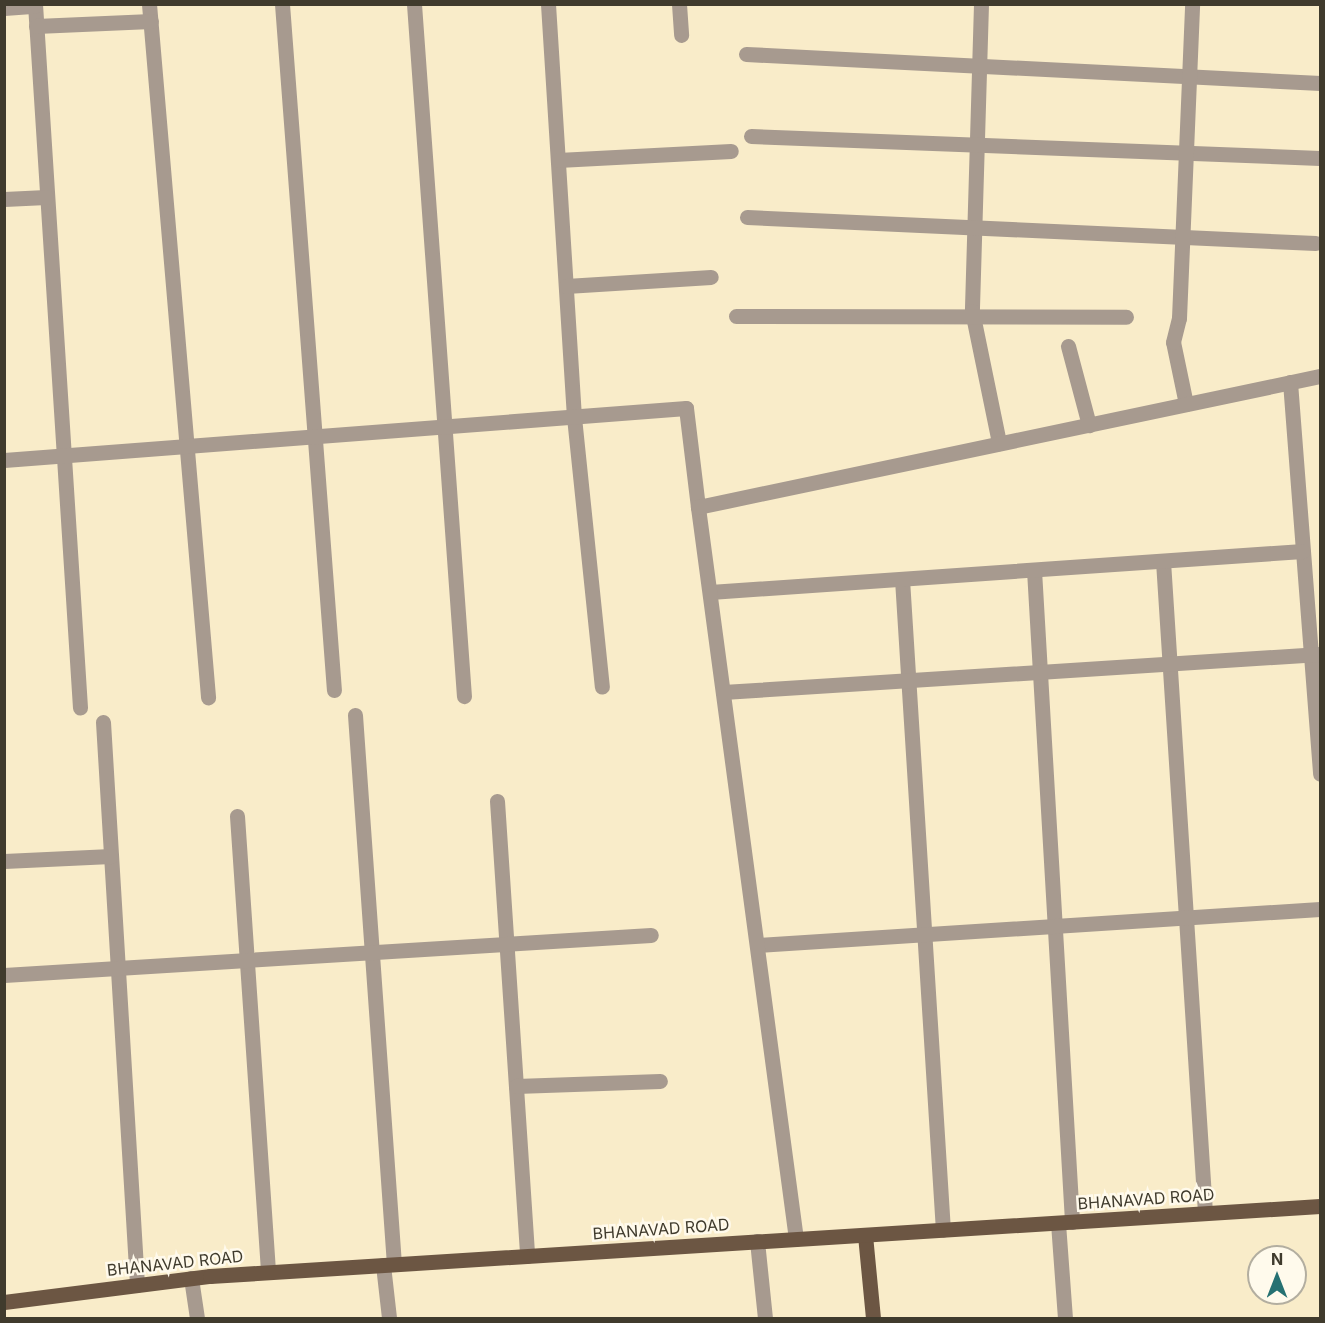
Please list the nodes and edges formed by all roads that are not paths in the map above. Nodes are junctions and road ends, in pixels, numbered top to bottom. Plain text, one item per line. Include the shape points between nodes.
1 (149, 4) edge
2 (282, 4) edge
3 (414, 4) edge
4 (548, 4) edge
5 (679, 4) edge
6 (981, 4) edge
7 (1192, 4) edge
8 (35, 5) edge
9 (4, 8) edge
10 (151, 21) junction
11 (36, 26) junction
12 (681, 35) dead end
13 (746, 54) dead end
14 (979, 66) junction
15 (1189, 76) junction
16 (1320, 83) edge
17 (751, 136) dead end
18 (977, 145) junction
19 (731, 151) dead end
20 (1186, 153) junction
21 (1320, 158) edge
22 (558, 160) junction
23 (46, 197) junction
24 (4, 199) edge
25 (747, 217) dead end
26 (974, 227) junction
27 (1182, 237) junction
28 (1315, 243) dead end
29 (711, 277) dead end
30 (566, 286) junction
31 (736, 315) dead end
32 (973, 316) junction
33 (1126, 317) dead end
34 (1068, 346) dead end
35 (1320, 376) edge
36 (1290, 382) junction
37 (1186, 404) junction
38 (574, 417) junction
39 (1089, 424) junction
40 (447, 426) junction
41 (315, 436) junction
42 (999, 443) junction
43 (188, 446) junction
44 (62, 455) junction
45 (4, 460) edge
46 (699, 507) junction
47 (1303, 551) junction
48 (1163, 561) junction
49 (1034, 570) junction
50 (902, 579) junction
51 (710, 592) junction
52 (1316, 654) edge
53 (1170, 663) junction
54 (1040, 671) junction
55 (908, 680) junction
56 (602, 687) dead end
57 (333, 690) dead end
58 (723, 692) junction
59 (464, 696) dead end
60 (208, 697) dead end
61 (80, 708) dead end
62 (355, 715) dead end
63 (104, 722) dead end
64 (1320, 774) edge
65 (497, 801) dead end
66 (237, 816) dead end
67 (111, 855) junction
68 (4, 861) edge
69 (1320, 909) edge
70 (1186, 918) junction
71 (1055, 926) junction
72 (924, 934) junction
73 (651, 935) dead end
74 (507, 944) junction
75 (757, 945) junction
76 (372, 952) junction
77 (247, 960) junction
78 (118, 968) junction
79 (4, 975) edge
80 (660, 1081) dead end
81 (516, 1086) junction
82 (1320, 1206) edge
83 (1205, 1213) junction
84 (1065, 1222) junction
85 (943, 1230) junction
86 (865, 1234) junction
87 (796, 1239) junction
88 (757, 1241) junction
89 (527, 1256) junction
90 (388, 1265) junction
91 (268, 1272) junction
92 (191, 1278) junction
93 (136, 1285) junction
94 (4, 1302) edge
95 (197, 1318) edge
96 (389, 1318) edge
97 (765, 1318) edge
98 (873, 1318) edge
99 (1065, 1318) edge

1 - 10 street
2 - 41 street
3 - 40 street
4 - 22 street
5 - 12 street
6 - 14 street
7 - 15 street
8 - 9 street
8 - 11 street
10 - 11 street
10 - 43 street
11 - 23 street
13 - 14 street
14 - 15 street
14 - 18 street
15 - 16 street
15 - 20 street
17 - 18 street
18 - 20 street
18 - 26 street
19 - 22 street
20 - 21 street
20 - 27 street
22 - 30 street
23 - 24 street
23 - 44 street
25 - 26 street
26 - 27 street
26 - 32 street
27 - 28 street
27 - 37 street via 1179,318 1173,342
29 - 30 street
30 - 38 street
31 - 32 street
32 - 33 street
32 - 42 street
34 - 39 street
35 - 36 street
36 - 37 street
36 - 47 street
37 - 39 street
38 - 40 street
38 - 46 street via 686,408
38 - 56 street
39 - 42 street
40 - 41 street
40 - 59 street
41 - 43 street
41 - 57 street
42 - 46 street
43 - 44 street
43 - 60 street
44 - 45 street
44 - 61 street
46 - 51 street
47 - 48 street
47 - 52 street
48 - 49 street
48 - 53 street
49 - 50 street
49 - 54 street
50 - 51 street
50 - 55 street
51 - 58 street
52 - 53 street
52 - 64 street
53 - 54 street
53 - 70 street
54 - 55 street
54 - 71 street
55 - 58 street
55 - 72 street
58 - 75 street
62 - 76 street
63 - 67 street
65 - 74 street
66 - 77 street
67 - 68 street
67 - 78 street
69 - 70 street
70 - 71 street
70 - 83 street
71 - 72 street
71 - 84 street
72 - 75 street
72 - 85 street
73 - 74 street
74 - 76 street
74 - 81 street
75 - 87 street
76 - 77 street
76 - 90 street
77 - 78 street
77 - 91 street
78 - 79 street
78 - 93 street
80 - 81 street
81 - 89 street
82 - 83 main road, BHANAVAD ROAD
83 - 84 main road, BHANAVAD ROAD
84 - 85 main road, BHANAVAD ROAD
84 - 99 street
85 - 86 main road, BHANAVAD ROAD
86 - 87 main road, BHANAVAD ROAD
86 - 98 main road
87 - 88 main road, BHANAVAD ROAD
88 - 89 main road, BHANAVAD ROAD
88 - 97 street
89 - 90 main road, BHANAVAD ROAD
90 - 91 main road, BHANAVAD ROAD
90 - 96 street
91 - 92 main road, BHANAVAD ROAD
92 - 93 main road, BHANAVAD ROAD
92 - 95 street
93 - 94 main road, BHANAVAD ROAD

